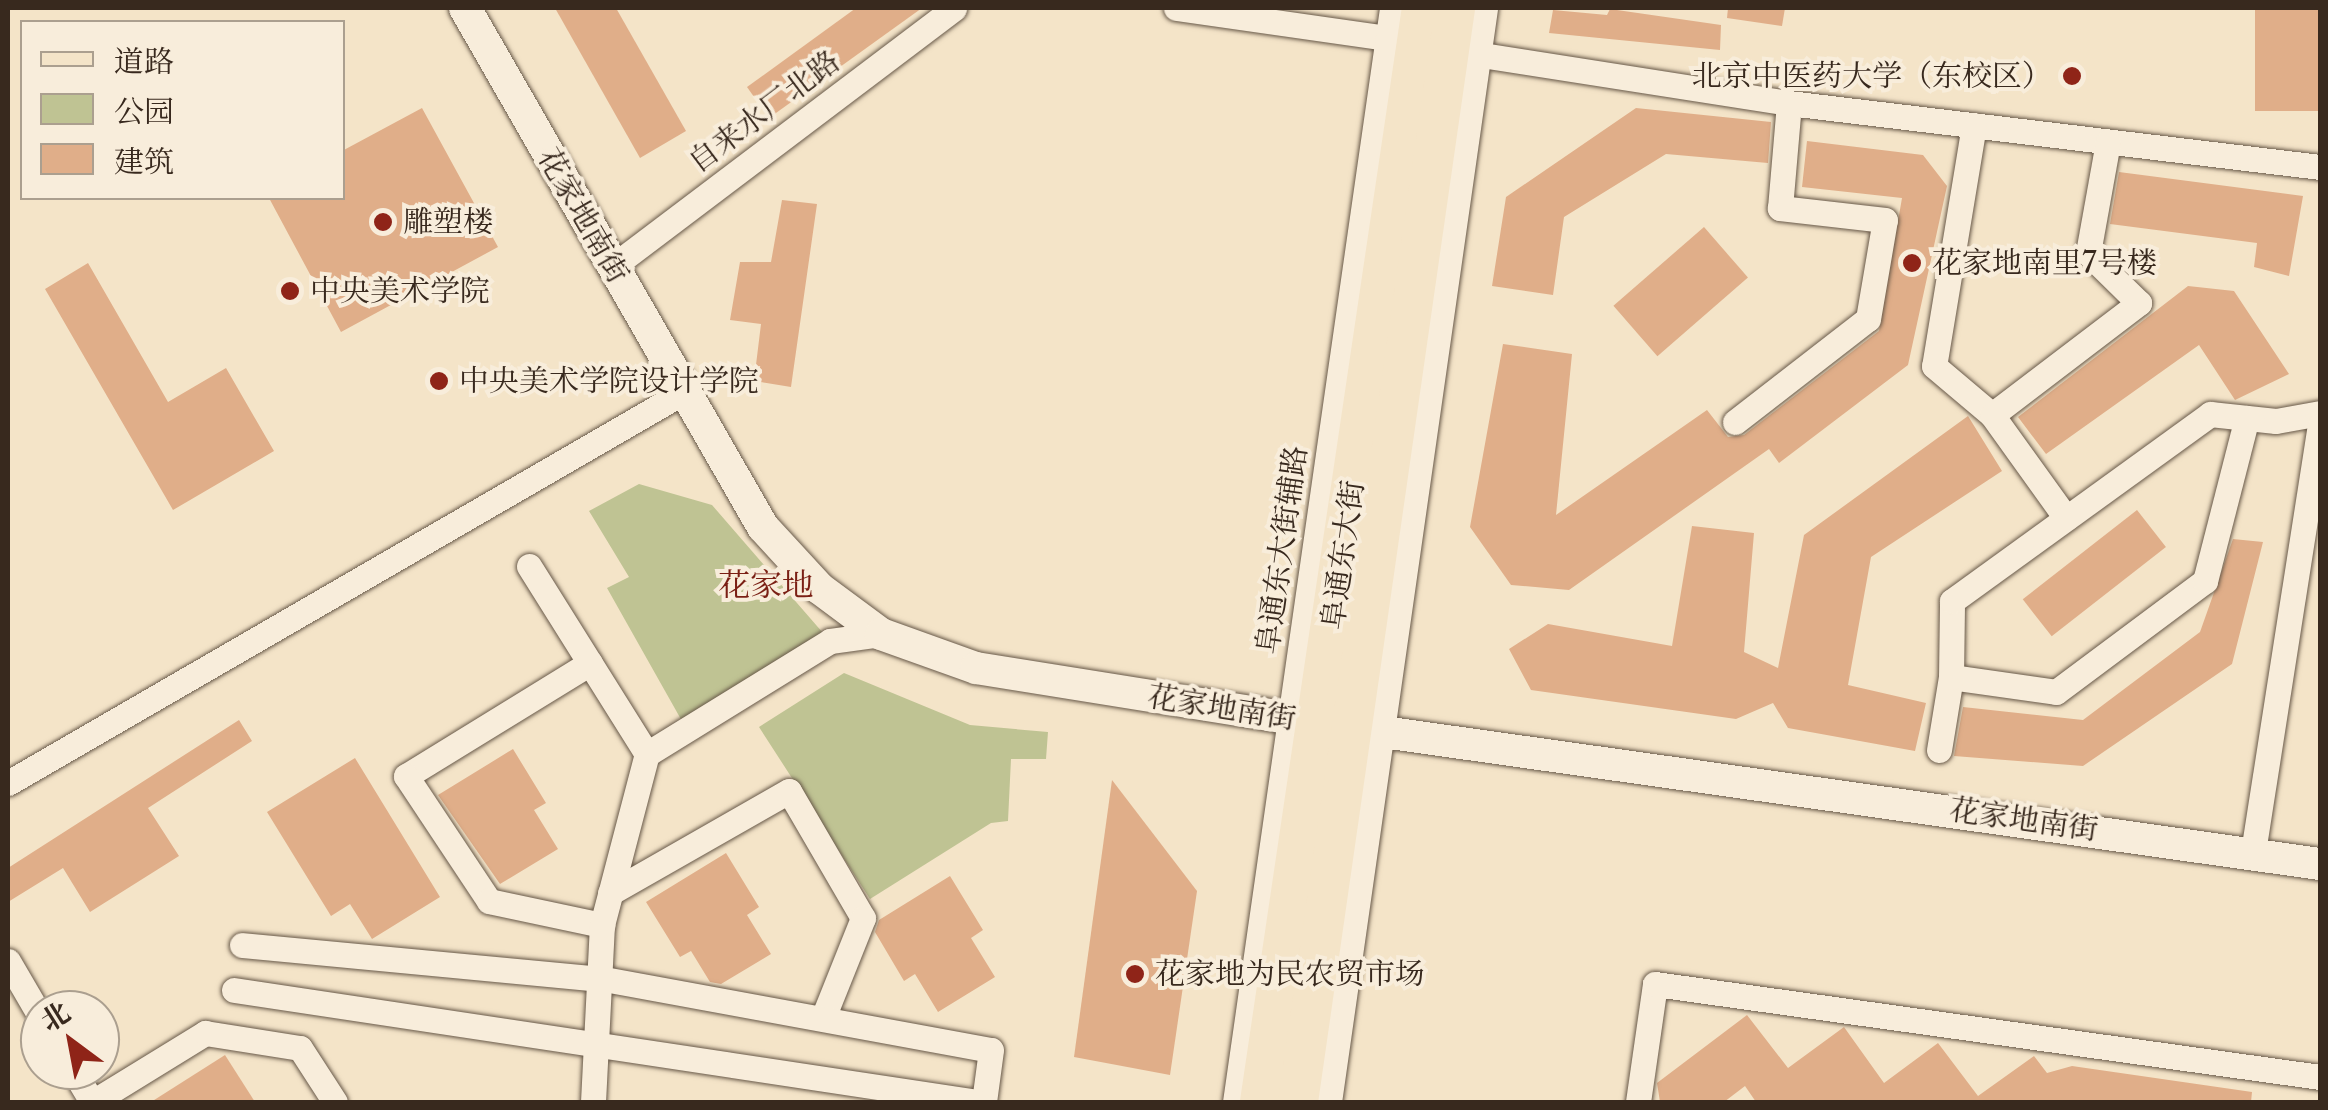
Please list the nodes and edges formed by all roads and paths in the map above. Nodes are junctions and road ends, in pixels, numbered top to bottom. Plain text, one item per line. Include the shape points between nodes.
1 (464, 8) edge
2 (954, 8) edge
3 (1176, 8) edge
4 (1392, 8) edge
5 (1455, 8) edge
6 (1486, 8) edge
7 (1431, 38) edge
8 (1789, 103) junction
9 (1974, 125) junction
10 (2108, 142) junction
11 (2320, 167) edge
12 (612, 267) junction
13 (682, 393) junction
14 (2320, 413) edge
15 (1992, 415) junction
16 (2247, 418) junction
17 (1735, 422) dead end
18 (2320, 426) edge
19 (2066, 518) junction
20 (530, 566) dead end
21 (880, 634) junction
22 (590, 663) junction
23 (1951, 677) junction
24 (1335, 725) junction
25 (1940, 750) dead end
26 (647, 754) junction
27 (8, 782) edge
28 (2253, 852) junction
29 (2320, 864) edge
30 (610, 893) junction
31 (602, 924) junction
32 (242, 946) dead end
33 (8, 962) edge
34 (604, 979) junction
35 (25, 990) edge
36 (234, 990) dead end
37 (823, 1018) junction
38 (598, 1042) junction
39 (2320, 1076) edge
40 (929, 1098) edge
41 (93, 1102) edge
42 (334, 1102) edge
43 (593, 1102) edge
44 (981, 1102) edge
45 (1235, 1102) edge
46 (1260, 1102) edge
47 (1298, 1102) edge
48 (1329, 1102) edge
49 (1638, 1102) edge

1 - 12 street, 花家地南街
2 - 12 street, 自来水厂北路
3 - 7 street
4 - 7 street
5 - 7 main road, 阜通东大街
6 - 7 street
7 - 8 street
7 - 24 main road, 阜通东大街
7 - 24 street
8 - 9 street
8 - 17 street via 1780,208 1885,220 1868,319
9 - 10 street
9 - 15 street via 1934,366
10 - 11 street
10 - 15 street via 2088,252 2138,303
12 - 13 street, 花家地南街
13 - 21 street, 花家地南街 via 764,527 819,588
13 - 27 street
14 - 16 street
15 - 19 street
16 - 19 street via 2210,414
16 - 23 street via 2205,581 2056,692
18 - 28 street
19 - 23 street via 1952,601
20 - 22 street
21 - 24 street, 花家地南街 via 976,668
21 - 26 street via 830,642
22 - 26 street
22 - 31 street via 406,776 488,901
23 - 25 street
24 - 28 street, 花家地南街
24 - 45 street
24 - 46 main road, 阜通东大街
24 - 47 main road, 阜通东大街
24 - 48 street
26 - 30 street
28 - 29 street, 花家地南街
30 - 31 street
30 - 37 street via 789,791 863,918
31 - 34 street
32 - 34 street
33 - 35 street
34 - 37 street
34 - 38 street
36 - 38 street
37 - 44 street via 991,1050
38 - 40 street
38 - 43 street
39 - 49 street via 1655,984
40 - 44 street
41 - 42 street via 205,1033 300,1048

